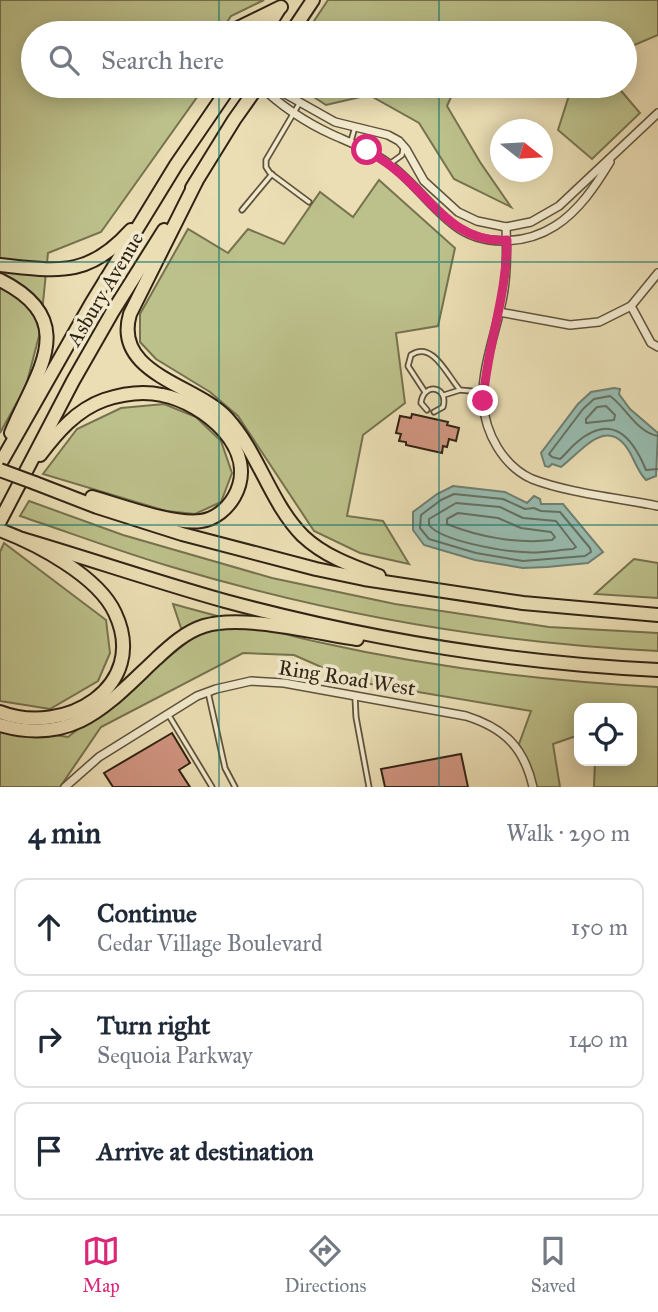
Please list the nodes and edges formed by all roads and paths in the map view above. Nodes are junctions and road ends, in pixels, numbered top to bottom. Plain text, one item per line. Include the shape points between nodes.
1 (313, 0) edge
2 (283, 3) edge
3 (250, 21) edge
4 (272, 21) edge
5 (299, 21) edge
6 (222, 98) edge
7 (250, 98) edge
8 (274, 98) edge
9 (293, 98) edge
10 (300, 102) junction
11 (295, 112) junction
12 (658, 113) edge
13 (355, 127) junction
14 (351, 141) junction
15 (403, 146) junction
16 (617, 152) junction
17 (389, 164) junction
18 (272, 174) junction
19 (196, 182) junction
20 (309, 202) dead end
21 (242, 210) dead end
22 (148, 212) junction
23 (506, 227) junction
24 (507, 240) junction
25 (0, 265) edge
26 (658, 273) edge
27 (0, 280) edge
28 (631, 306) junction
29 (499, 312) junction
30 (658, 347) edge
31 (460, 390) junction
32 (425, 392) junction
33 (484, 393) junction
34 (444, 395) junction
35 (427, 410) dead end
36 (435, 412) dead end
37 (1, 465) edge
38 (29, 469) junction
39 (41, 485) junction
40 (658, 506) edge
41 (0, 521) edge
42 (0, 530) edge
43 (20, 538) junction
44 (398, 584) junction
45 (658, 615) edge
46 (404, 642) junction
47 (658, 670) edge
48 (208, 692) junction
49 (355, 697) junction
50 (0, 712) edge
51 (168, 714) junction
52 (0, 724) edge
53 (69, 786) edge
54 (212, 787) edge
55 (235, 787) edge
56 (369, 787) edge
57 (533, 787) edge

1 - 5 highway
2 - 3 highway
2 - 4 highway
6 - 22 highway, Asbury Avenue
7 - 19 highway, Asbury Avenue
8 - 11 street
9 - 10 street
10 - 11 lane
10 - 13 street via 335,122
11 - 14 street
11 - 18 lane via 266,160
12 - 16 street
13 - 14 lane
13 - 15 street via 388,135
14 - 17 street
15 - 17 lane via 402,155
15 - 23 street via 424,181 458,212
16 - 23 street via 559,206 531,222
16 - 24 street via 593,188 555,226
17 - 24 street via 455,226 478,238
18 - 20 lane
18 - 21 lane
19 - 38 highway, Asbury Avenue via 113,311
19 - 44 highway via 130,314 127,335 131,348 151,371 200,397 227,418 290,520 308,540 334,558
22 - 25 highway via 105,255 81,266 56,270
22 - 37 highway, Asbury Avenue
23 - 24 street
24 - 29 street
26 - 28 street
27 - 37 highway via 31,301 43,318 48,339
28 - 29 street via 599,322 570,325
28 - 30 street via 651,343
29 - 33 street
31 - 32 lane via 425,350 411,355 408,366
31 - 33 lane
31 - 34 lane
32 - 34 lane via 435,388
32 - 35 lane via 421,403
33 - 40 street via 493,440 515,469 556,486
34 - 36 lane via 443,407
37 - 39 highway, bridge
38 - 39 highway via 80,413 102,401 142,394 161,395 200,409 227,435 240,464 240,483 233,500 200,521 177,520
38 - 41 highway, Asbury Avenue
39 - 44 highway via 250,554
42 - 43 highway
43 - 46 highway via 228,602
43 - 50 highway via 75,570 108,601 123,641 113,680 102,694 73,713 37,719
44 - 45 highway via 523,603
46 - 47 highway via 524,660
46 - 52 highway via 250,622 212,623 183,636 82,722 44,731
48 - 49 street, Ring Road West via 251,681
48 - 51 street, Ring Road West
48 - 55 lane via 225,768
49 - 56 lane
49 - 57 street, Ring Road West via 488,723 521,753
51 - 53 street, Ring Road West via 99,757
51 - 54 lane

